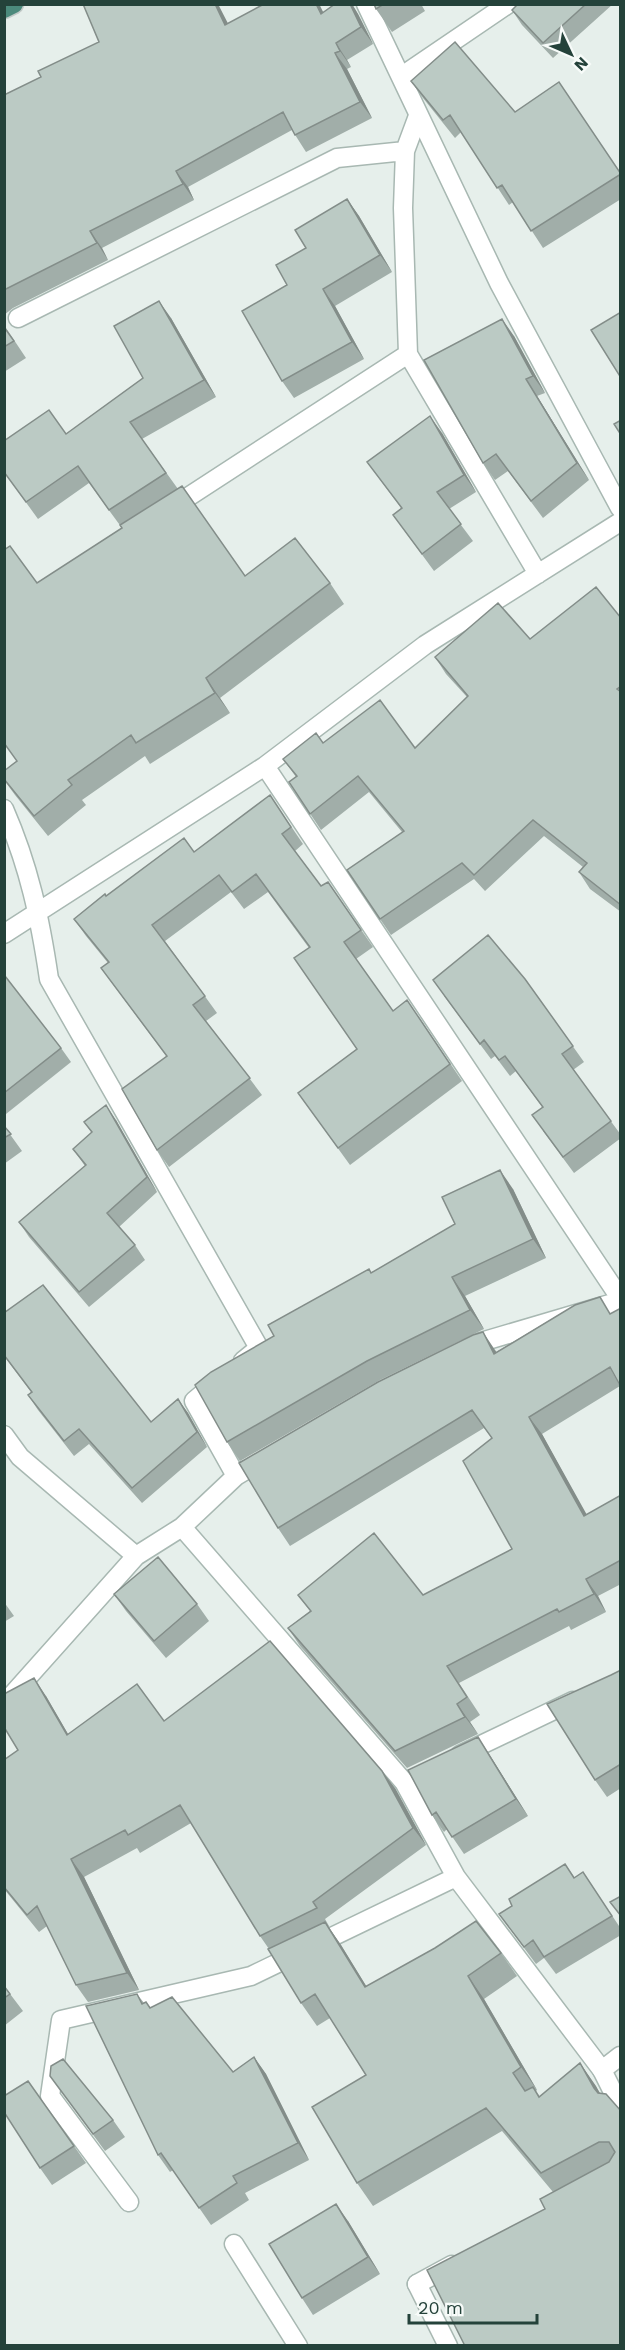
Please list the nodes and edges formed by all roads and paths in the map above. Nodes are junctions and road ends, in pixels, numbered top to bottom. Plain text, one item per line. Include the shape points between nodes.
1 (14, 4) edge
2 (366, 4) edge
3 (508, 4) edge
4 (4, 9) edge
5 (402, 76) junction
6 (418, 116) junction
7 (405, 151) junction
8 (18, 318) dead end
9 (408, 354) junction
10 (621, 508) edge
11 (153, 519) edge
12 (621, 522) edge
13 (538, 574) junction
14 (265, 766) junction
15 (4, 809) edge
16 (39, 910) junction
17 (4, 934) edge
18 (621, 1300) edge
19 (449, 1358) edge
20 (4, 1436) edge
21 (266, 1458) edge
22 (236, 1476) junction
23 (182, 1527) junction
24 (136, 1556) junction
25 (588, 1694) edge
26 (4, 1704) edge
27 (448, 1761) edge
28 (456, 1877) junction
29 (621, 2056) edge
30 (602, 2070) junction
31 (621, 2106) edge
32 (129, 2202) dead end
33 (234, 2244) dead end
34 (468, 2256) edge
35 (298, 2346) edge
36 (448, 2346) edge

1 - 4 highway
2 - 5 street
3 - 5 street
5 - 6 street
6 - 7 street
6 - 10 street via 499,283
7 - 8 street via 337,158
7 - 9 street
9 - 11 street
9 - 13 street
12 - 13 street
13 - 14 street via 425,645
14 - 16 street
14 - 18 street
15 - 16 street via 17,837
16 - 17 street
16 - 22 street via 49,979 259,1348 194,1401
18 - 19 street via 481,1342
20 - 24 street via 20,1457
21 - 22 street
22 - 23 street
23 - 24 street
23 - 28 street via 410,1779
24 - 26 street
25 - 27 street
28 - 30 street
28 - 32 street via 251,1976 61,2020 50,2096
29 - 30 street
30 - 31 street
33 - 35 street
34 - 36 street via 417,2284

